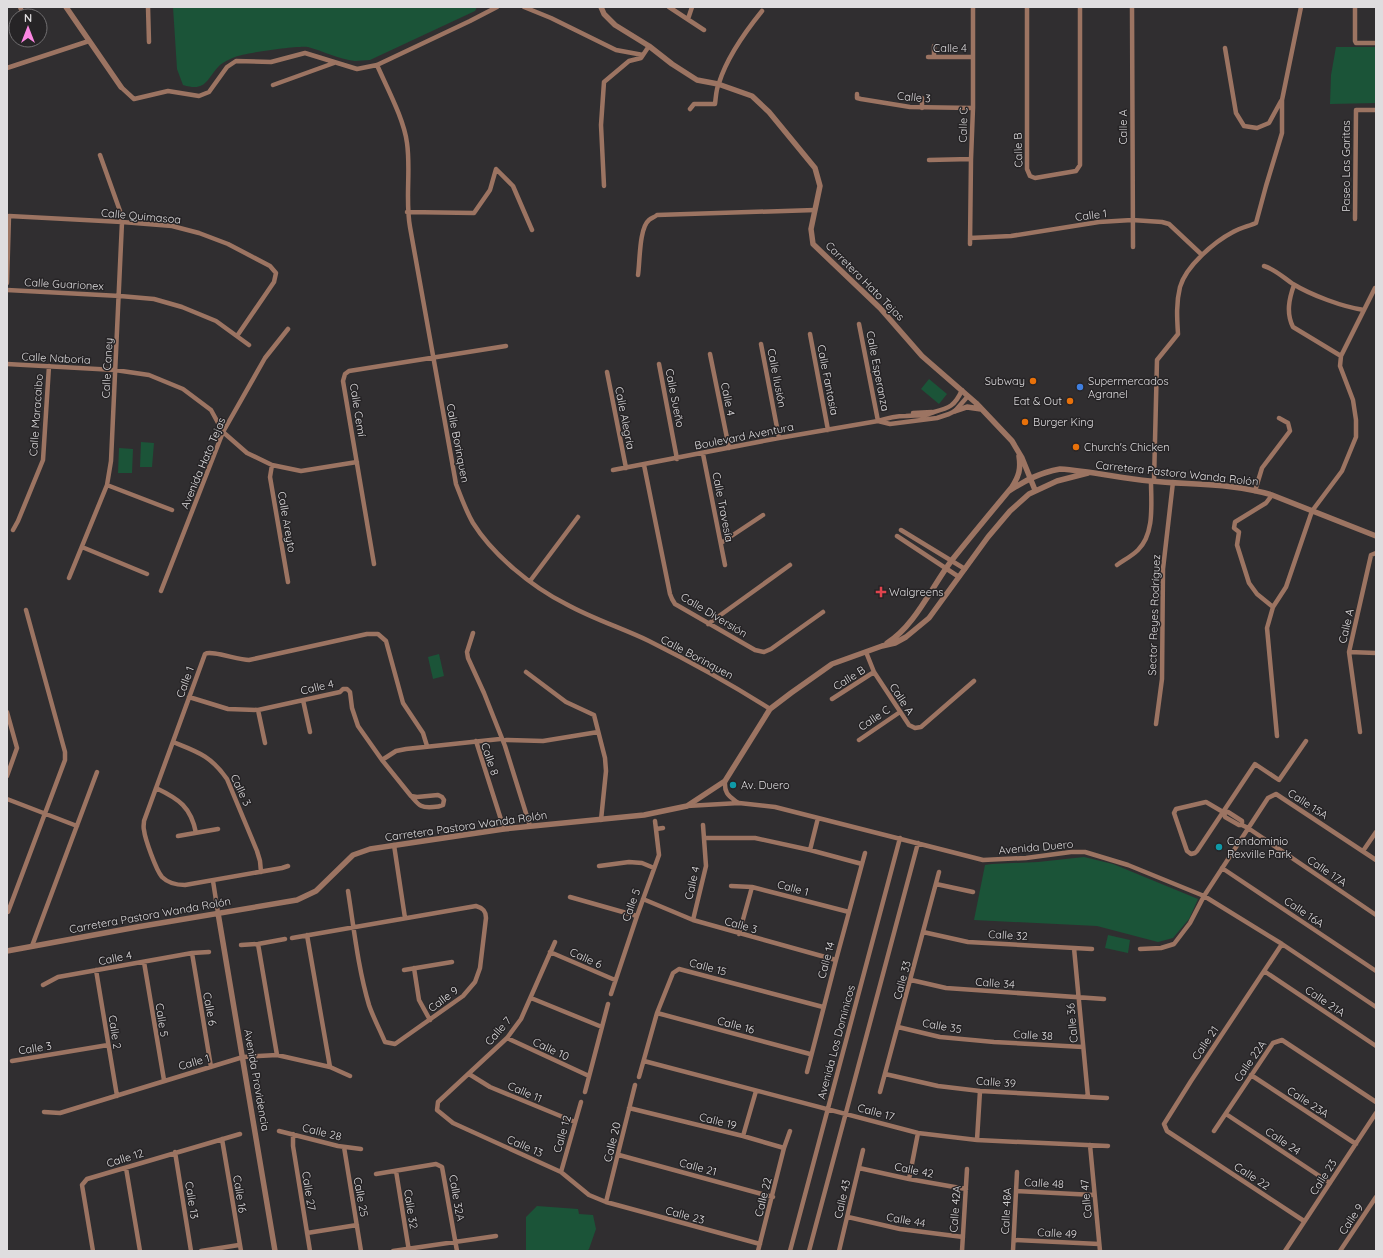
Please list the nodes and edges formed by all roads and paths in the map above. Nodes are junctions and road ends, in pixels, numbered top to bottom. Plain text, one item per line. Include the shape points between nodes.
1 (66, 7) edge
2 (148, 7) edge
3 (497, 7) edge
4 (524, 7) edge
5 (601, 7) edge
6 (668, 7) edge
7 (692, 7) edge
8 (973, 7) edge
9 (1027, 7) edge
10 (1080, 7) edge
11 (1132, 7) edge
12 (1301, 7) edge
13 (1356, 7) edge
14 (762, 11) dead end
15 (688, 19) junction
16 (704, 30) dead end
17 (89, 40) junction
18 (150, 42) dead end
19 (1376, 43) edge
20 (649, 46) junction
21 (934, 46) dead end
22 (1225, 48) dead end
23 (643, 55) junction
24 (928, 56) dead end
25 (934, 56) junction
26 (973, 57) junction
27 (334, 63) junction
28 (377, 65) junction
29 (7, 68) edge
30 (718, 84) junction
31 (273, 85) dead end
32 (121, 87) joint
33 (857, 94) dead end
34 (922, 98) dead end
35 (1282, 100) junction
36 (922, 108) junction
37 (973, 108) junction
38 (690, 109) dead end
39 (1376, 110) edge
40 (100, 155) dead end
41 (971, 159) junction
42 (929, 160) dead end
43 (604, 186) dead end
44 (815, 210) junction
45 (408, 212) junction
46 (1355, 219) dead end
47 (1132, 220) junction
48 (122, 222) junction
49 (532, 230) dead end
50 (970, 238) junction
51 (970, 244) dead end
52 (1133, 247) dead end
53 (1202, 254) junction
54 (1264, 266) dead end
55 (638, 275) dead end
56 (7, 283) edge
57 (1294, 285) junction
58 (1375, 288) edge
59 (7, 290) edge
60 (120, 296) junction
61 (1364, 310) junction
62 (859, 324) dead end
63 (288, 329) dead end
64 (810, 334) dead end
65 (237, 336) junction
66 (761, 344) dead end
67 (248, 345) dead end
68 (506, 346) dead end
69 (710, 354) dead end
70 (1341, 356) junction
71 (434, 358) junction
72 (7, 364) edge
73 (659, 364) dead end
74 (48, 366) junction
75 (116, 370) junction
76 (607, 372) dead end
77 (962, 390) junction
78 (968, 396) junction
79 (981, 409) junction
80 (955, 410) junction
81 (934, 412) junction
82 (937, 418) junction
83 (1279, 418) dead end
84 (878, 422) junction
85 (828, 430) junction
86 (223, 432) junction
87 (779, 438) junction
88 (728, 448) junction
89 (1019, 452) junction
90 (703, 454) junction
91 (677, 459) junction
92 (357, 462) junction
93 (272, 465) junction
94 (644, 465) junction
95 (626, 468) junction
96 (613, 470) dead end
97 (1088, 473) junction
98 (1031, 478) junction
99 (1153, 481) junction
100 (1173, 482) junction
101 (107, 485) junction
102 (1035, 490) junction
103 (1009, 491) junction
104 (1255, 491) junction
105 (1272, 496) junction
106 (172, 510) dead end
107 (1312, 511) junction
108 (763, 515) dead end
109 (578, 517) dead end
110 (13, 530) dead end
111 (901, 530) dead end
112 (897, 536) dead end
113 (1376, 536) edge
114 (720, 543) junction
115 (82, 547) junction
116 (1376, 553) edge
117 (952, 560) junction
118 (374, 564) dead end
119 (725, 565) dead end
120 (790, 565) dead end
121 (1117, 565) dead end
122 (946, 568) junction
123 (965, 569) junction
124 (147, 574) dead end
125 (959, 577) junction
126 (69, 578) dead end
127 (530, 581) junction
128 (288, 582) dead end
129 (161, 591) dead end
130 (1273, 607) junction
131 (26, 610) dead end
132 (823, 612) dead end
133 (708, 624) junction
134 (473, 633) dead end
135 (882, 646) junction
136 (866, 652) junction
137 (1349, 652) junction
138 (1376, 653) edge
139 (526, 672) dead end
140 (874, 672) junction
141 (974, 681) dead end
142 (189, 697) junction
143 (832, 699) dead end
144 (303, 700) junction
145 (770, 709) junction
146 (258, 710) junction
147 (7, 712) edge
148 (900, 712) junction
149 (1156, 724) dead end
150 (310, 732) dead end
151 (598, 732) junction
152 (1360, 732) dead end
153 (1277, 736) dead end
154 (500, 739) dead end
155 (506, 740) dead end
156 (859, 740) dead end
157 (476, 741) junction
158 (1306, 741) dead end
159 (173, 742) junction
160 (265, 743) dead end
161 (427, 746) junction
162 (382, 760) junction
163 (97, 772) dead end
164 (7, 776) edge
165 (725, 781) junction
166 (156, 788) junction
167 (411, 796) junction
168 (7, 799) edge
169 (738, 803) junction
170 (687, 806) junction
171 (1224, 812) junction
172 (45, 814) junction
173 (818, 818) junction
174 (601, 820) junction
175 (655, 821) dead end
176 (703, 825) dead end
177 (77, 826) junction
178 (530, 826) junction
179 (663, 828) dead end
180 (1248, 828) junction
181 (218, 829) dead end
182 (504, 829) junction
183 (656, 829) junction
184 (1376, 832) edge
185 (196, 833) junction
186 (178, 836) dead end
187 (705, 838) junction
188 (900, 838) junction
189 (918, 843) junction
190 (394, 845) junction
191 (810, 850) junction
192 (1363, 851) junction
193 (865, 853) dead end
194 (1376, 860) edge
195 (862, 864) junction
196 (288, 866) dead end
197 (599, 866) dead end
198 (654, 868) junction
199 (1222, 868) junction
200 (261, 872) junction
201 (938, 872) dead end
202 (213, 880) junction
203 (936, 884) junction
204 (731, 886) dead end
205 (752, 887) junction
206 (348, 891) dead end
207 (973, 892) dead end
208 (1204, 896) junction
209 (570, 897) dead end
210 (643, 899) junction
211 (7, 912) edge
212 (849, 912) junction
213 (218, 913) junction
214 (1376, 915) edge
215 (636, 916) junction
216 (405, 918) junction
217 (692, 920) junction
218 (354, 928) junction
219 (923, 932) junction
220 (740, 934) junction
221 (307, 935) junction
222 (292, 938) dead end
223 (285, 939) dead end
224 (555, 942) dead end
225 (258, 944) junction
226 (1282, 944) junction
227 (241, 945) dead end
228 (32, 946) junction
229 (1074, 948) junction
230 (1092, 949) dead end
231 (1140, 949) dead end
232 (7, 951) edge
233 (209, 952) dead end
234 (550, 952) junction
235 (192, 954) junction
236 (836, 960) junction
237 (144, 962) junction
238 (452, 962) dead end
239 (414, 968) junction
240 (96, 970) junction
241 (404, 970) dead end
242 (1264, 971) junction
243 (1376, 971) edge
244 (615, 980) junction
245 (911, 980) junction
246 (43, 985) dead end
247 (611, 994) dead end
248 (531, 998) junction
249 (1079, 998) junction
250 (1104, 999) dead end
251 (608, 1004) dead end
252 (823, 1007) junction
253 (1376, 1007) edge
254 (657, 1013) junction
255 (430, 1020) junction
256 (602, 1027) junction
257 (898, 1027) junction
258 (507, 1038) junction
259 (982, 1041) joint
260 (108, 1045) junction
261 (1376, 1046) edge
262 (1083, 1047) junction
263 (810, 1054) junction
264 (277, 1055) junction
265 (243, 1057) junction
266 (12, 1061) dead end
267 (644, 1061) junction
268 (211, 1067) junction
269 (330, 1067) junction
270 (807, 1072) dead end
271 (469, 1074) junction
272 (885, 1074) junction
273 (1251, 1075) junction
274 (350, 1076) dead end
275 (589, 1076) junction
276 (640, 1077) dead end
277 (164, 1080) junction
278 (635, 1086) dead end
279 (980, 1090) junction
280 (756, 1091) junction
281 (585, 1092) dead end
282 (880, 1092) dead end
283 (117, 1096) junction
284 (1088, 1097) junction
285 (1107, 1098) dead end
286 (581, 1102) dead end
287 (1376, 1102) edge
288 (438, 1106) joint
289 (629, 1108) junction
290 (828, 1109) junction
291 (44, 1112) dead end
292 (1376, 1113) edge
293 (846, 1114) junction
294 (1226, 1114) junction
295 (575, 1122) junction
296 (279, 1131) dead end
297 (790, 1131) dead end
298 (1214, 1131) dead end
299 (918, 1133) junction
300 (240, 1134) dead end
301 (292, 1134) junction
302 (743, 1136) junction
303 (222, 1139) junction
304 (977, 1140) junction
305 (1356, 1144) junction
306 (1090, 1145) junction
307 (1108, 1146) dead end
308 (1190, 1146) joint
309 (344, 1147) junction
310 (784, 1148) junction
311 (361, 1149) dead end
312 (863, 1150) dead end
313 (175, 1152) junction
314 (619, 1155) junction
315 (126, 1168) junction
316 (859, 1168) junction
317 (967, 1169) dead end
318 (396, 1171) junction
319 (561, 1172) junction
320 (1017, 1172) dead end
321 (376, 1174) dead end
322 (909, 1179) junction
323 (1330, 1183) junction
324 (966, 1188) junction
325 (1016, 1191) junction
326 (1094, 1195) junction
327 (772, 1197) junction
328 (1376, 1197) edge
329 (606, 1202) junction
330 (848, 1217) junction
331 (1304, 1221) junction
332 (357, 1225) junction
333 (307, 1233) junction
334 (496, 1236) dead end
335 (963, 1237) junction
336 (1014, 1240) junction
337 (456, 1241) junction
338 (239, 1244) junction
339 (760, 1244) junction
340 (1099, 1244) junction
341 (409, 1250) edge
342 (93, 1251) edge
343 (140, 1251) edge
344 (191, 1251) edge
345 (201, 1251) edge
346 (241, 1251) edge
347 (275, 1251) edge
348 (310, 1251) edge
349 (361, 1251) edge
350 (393, 1251) edge
351 (457, 1251) edge
352 (758, 1251) edge
353 (790, 1251) edge
354 (809, 1251) edge
355 (839, 1251) edge
356 (962, 1251) edge
357 (1013, 1251) edge
358 (1100, 1251) edge
359 (1285, 1251) edge
360 (1340, 1251) edge

1 - 17 street
2 - 18 street
3 - 28 street
4 - 23 street via 616,50
5 - 20 street, Carretera Hato Tejas via 615,25
6 - 15 street
7 - 15 street
8 - 26 street, Calle C
9 - 10 street, Calle B via 1027,169 1030,176 1035,178 1076,171 1080,165
11 - 47 street, Calle A
12 - 35 street
13 - 19 street via 1356,43
14 - 30 street via 742,38
15 - 16 street
17 - 29 street
17 - 32 street
20 - 23 street
20 - 30 street, Carretera Hato Tejas via 697,80
21 - 25 street
22 - 35 street via 1236,113 1244,126 1257,128 1269,123
23 - 43 street via 629,61 604,82 601,125
24 - 25 street, Calle 4
25 - 26 street, Calle 4
26 - 37 street, Calle C
27 - 28 street via 357,69
27 - 31 street
27 - 32 street via 305,53 271,62 236,61 227,67 210,92 200,96 168,91 134,99
28 - 45 street, Calle Borinquen via 400,117 407,142
30 - 38 street via 715,104 694,104
30 - 44 street, Carretera Hato Tejas via 752,96 769,112 815,168 820,186
33 - 36 street, Calle 3 via 857,98 861,99
34 - 36 street
35 - 53 street via 1282,133 1256,223 1233,232
36 - 37 street, Calle 3
37 - 41 street, Calle C
39 - 46 street, Paseo Las Garitas via 1356,110
40 - 48 street, Calle Caney
41 - 42 street
41 - 50 street, Calle C
44 - 55 street via 657,216 648,220 644,230
44 - 77 street, Carretera Hato Tejas via 811,229 813,244 880,308 922,356
45 - 49 street via 474,213 490,190 496,169 513,186
45 - 71 street, Calle Borinquen
47 - 50 street, Calle 1 via 1099,222 1011,236
47 - 52 street, Calle A
47 - 53 street, Calle 1 via 1169,224
48 - 56 street, Calle Quimasoa via 9,216
48 - 60 street, Calle Caney
48 - 65 street, Calle Quimasoa via 172,226 199,233 228,244 270,266 276,273 274,282
50 - 51 street, Calle C
53 - 99 street via 1191,266 1181,286 1177,308 1178,334 1157,360
54 - 57 street
57 - 61 street
57 - 70 street via 1288,313 1293,327
58 - 61 street
59 - 60 street, Calle Guarionex
60 - 65 street, Calle Guarionex via 154,299 182,307 216,321
60 - 75 street, Calle Caney
61 - 70 street
62 - 84 street, Calle Esperanza
63 - 86 street, Avenida Hato Tejas via 265,358
64 - 85 street, Calle Fantasía
65 - 67 street, Calle Guarionex
66 - 87 street, Calle Ilusión
68 - 71 street, Calle Cemí
69 - 88 street, Calle 4
70 - 107 street via 1340,366 1353,400 1356,437 1342,471
71 - 92 street, Calle Cemí via 349,371 345,374 343,381
71 - 127 street, Calle Borinquen via 456,484 472,522 494,551
72 - 74 street, Calle Naboria
73 - 91 street, Calle Sueño
74 - 75 street, Calle Naboria
74 - 110 street, Calle Maracaibo via 43,460
75 - 86 street, Calle Naboria via 149,374 183,389 211,410
75 - 101 street, Calle Caney via 111,461
76 - 95 street, Calle Alegría
77 - 78 street, Carretera Hato Tejas
77 - 81 street, Boulevard Aventura via 954,404
78 - 79 street, Carretera Hato Tejas
78 - 80 street, Boulevard Aventura
79 - 80 street via 967,407
79 - 89 street, Carretera Hato Tejas via 1012,441
80 - 82 street, Boulevard Aventura
81 - 82 street
81 - 84 street, Boulevard Aventura via 887,418
82 - 84 street, Boulevard Aventura via 890,424
83 - 104 street via 1288,423 1290,431 1262,468
84 - 85 street, Boulevard Aventura
85 - 87 street, Boulevard Aventura
86 - 93 street, Calle Naboria via 247,453
86 - 129 street, Avenida Hato Tejas
87 - 88 street, Boulevard Aventura
88 - 90 street, Boulevard Aventura
89 - 98 street, Carretera Hato Tejas
89 - 103 street via 1021,467 1018,478
90 - 91 street, Boulevard Aventura
90 - 114 street, Calle Travesía
91 - 94 street, Boulevard Aventura
92 - 93 street, Calle Naboria via 301,470
92 - 118 street, Calle Cemí
93 - 128 street, Calle Areyto via 270,477
94 - 95 street, Boulevard Aventura
94 - 133 street, Calle Diversión via 672,599 675,604
95 - 96 street, Boulevard Aventura
97 - 98 street, Carretera Pastora Wanda Rolón via 1060,469
97 - 99 street, Carretera Pastora Wanda Rolón
97 - 102 street, Carretera Pastora Wanda Rolón
98 - 102 street, Carretera Hato Tejas
98 - 103 street, Carretera Pastora Wanda Rolón
99 - 100 street, Carretera Pastora Wanda Rolón
99 - 121 street via 1147,537 1138,550
100 - 104 street, Carretera Pastora Wanda Rolón
100 - 149 street, Sector Reyes Rodríguez via 1163,569 1162,679
101 - 106 street
101 - 115 street, Calle Caney
102 - 123 street, Carretera Pastora Wanda Rolón via 1010,511
103 - 117 street, Carretera Pastora Wanda Rolón
104 - 105 street, Carretera Pastora Wanda Rolón
105 - 107 street, Carretera Pastora Wanda Rolón
105 - 130 street via 1266,503 1235,522 1234,528 1239,532 1237,545 1249,583 1257,594
107 - 113 street, Carretera Pastora Wanda Rolón
107 - 130 street via 1286,587
108 - 114 street
109 - 127 street
111 - 117 street
112 - 122 street
114 - 119 street, Calle Travesía
115 - 124 street
115 - 126 street, Calle Caney
116 - 137 street, Calle A via 1371,555
117 - 122 street, Carretera Pastora Wanda Rolón
117 - 123 street
120 - 133 street
122 - 125 street
122 - 135 street, Carretera Pastora Wanda Rolón via 912,620 899,635
123 - 125 street, Carretera Pastora Wanda Rolón
125 - 135 street, Carretera Pastora Wanda Rolón via 929,618 906,637
127 - 145 street, Calle Borinquen via 566,604 648,640 720,678
130 - 153 street via 1267,628
131 - 172 street via 65,752 65,760
132 - 133 street, Calle Diversión via 764,652 755,650
134 - 178 street via 468,658 505,746
135 - 136 street, Carretera Pastora Wanda Rolón
136 - 140 street, Calle A
136 - 145 street, Carretera Pastora Wanda Rolón via 832,664
137 - 138 street
137 - 152 street, Calle A
139 - 151 street via 566,702 593,714
140 - 143 street, Calle B
140 - 148 street, Calle A
141 - 148 street, Calle A via 921,727 909,725
142 - 146 street, Calle 4 via 228,709
142 - 159 street, Calle 1
142 - 161 street, Calle 1 via 204,656 208,652 249,660 378,634 388,645 403,703 423,732
144 - 146 street, Calle 4
144 - 150 street
144 - 162 street, Calle 4 via 340,692 343,689 348,690 358,726
145 - 165 street, Carretera Pastora Wanda Rolón
146 - 160 street
147 - 164 street via 17,748
148 - 156 street, Calle C
151 - 155 street via 543,741
151 - 174 street via 606,771
154 - 157 street
157 - 161 street, Calle 8
157 - 182 street, Calle 8
158 - 171 street via 1279,780 1255,764
159 - 166 street, Calle 1
159 - 200 street, Calle 3 via 207,757 227,779 257,851
161 - 162 street via 396,751
162 - 167 street, Calle 4
163 - 177 street
165 - 169 street via 726,793
165 - 170 street, Carretera Pastora Wanda Rolón
166 - 185 street via 183,804 192,818
166 - 202 street, Calle 1 via 144,821 144,829 145,838 162,877 176,885
167 - 167 street, Calle 4 via 425,808 439,807 444,802 440,796
168 - 172 street
169 - 170 street, Avenida Duero
169 - 173 street, Avenida Duero via 775,807
170 - 174 street, Carretera Pastora Wanda Rolón
171 - 171 street via 1206,802 1176,809 1174,813 1187,851 1195,853
171 - 180 street, Calle 17A via 1242,821 1242,825
172 - 177 street
172 - 211 street
173 - 188 street, Avenida Duero
173 - 191 street
174 - 178 street, Carretera Pastora Wanda Rolón
175 - 183 street, Calle 5
176 - 187 street, Calle 4
177 - 228 street
178 - 182 street, Carretera Pastora Wanda Rolón
179 - 183 street
180 - 192 street, Calle 15A via 1268,798 1276,794
180 - 199 street, Calle 15A
180 - 214 street, Calle 17A
181 - 185 street
182 - 190 street, Carretera Pastora Wanda Rolón
183 - 198 street, Calle 5 via 659,855
184 - 192 street
185 - 186 street
187 - 191 street via 755,838
187 - 217 street, Calle 4 via 706,866
188 - 189 street, Avenida Duero
188 - 290 street, Avenida Los Dominicos
189 - 208 street, Avenida Duero via 983,860 1085,852 1128,865
189 - 293 street
190 - 213 street, Carretera Pastora Wanda Rolón via 353,855 316,891 304,898
190 - 216 street
191 - 195 street
192 - 194 street, Calle 15A
193 - 195 street, Calle 14
195 - 212 street, Calle 14
196 - 200 street, Calle 1
197 - 198 street via 629,862 642,863
198 - 210 street, Calle 5
199 - 208 street, Calle 15A
199 - 243 street, Calle 16A
200 - 202 street, Calle 1
201 - 203 street, Calle 33
202 - 213 street
203 - 207 street
203 - 219 street, Calle 33
204 - 205 street, Calle 1
205 - 212 street, Calle 1
205 - 220 street
206 - 218 street, Calle 9
208 - 226 street, Avenida Duero
208 - 231 street, Calle 15A via 1190,923 1174,944 1161,948
209 - 215 street
210 - 215 street, Calle 5
210 - 217 street, Calle 3
212 - 236 street, Calle 14
213 - 228 street, Carretera Pastora Wanda Rolón
213 - 265 street, Avenida Providencia
215 - 244 street, Calle 5
216 - 218 street, Calle 9
216 - 255 street, Calle 9 via 476,906 483,909 486,915 480,968 475,982 463,996
217 - 220 street, Calle 3
218 - 221 street, Calle 9
218 - 255 street, Calle 9 via 369,1006 385,1042 395,1044
219 - 229 street, Calle 32 via 968,942
219 - 245 street, Calle 33
220 - 236 street, Calle 3
221 - 222 street, Calle 9
221 - 269 street
223 - 225 street
224 - 234 street, Calle 7
225 - 227 street
225 - 264 street
226 - 242 street, Calle 21
226 - 253 street, Avenida Duero
228 - 232 street, Carretera Pastora Wanda Rolón
229 - 230 street, Calle 32
229 - 249 street, Calle 36
233 - 235 street, Calle 4
234 - 244 street, Calle 6
234 - 248 street, Calle 7
235 - 237 street, Calle 4
235 - 268 street, Calle 6
236 - 252 street, Calle 14
237 - 240 street, Calle 4
237 - 277 street, Calle 5
238 - 239 street
239 - 241 street
239 - 255 street via 419,1000
240 - 246 street, Calle 4 via 58,976
240 - 260 street, Calle 2
242 - 261 street, Calle 21A
242 - 308 street, Calle 21 via 1164,1124 1167,1131
244 - 247 street, Calle 5
245 - 249 street, Calle 34 via 946,988
245 - 257 street, Calle 33
248 - 256 street
248 - 258 street, Calle 7 via 521,1019
249 - 250 street, Calle 34
249 - 262 street, Calle 36
251 - 256 street
252 - 254 street, Calle 15 via 678,969 673,973
252 - 263 street, Calle 14
254 - 263 street, Calle 16
254 - 267 street, Calle 15
256 - 275 street
257 - 259 street, Calle 35 via 940,1037
257 - 272 street, Calle 33
258 - 271 street, Calle 7
258 - 275 street, Calle 10
259 - 262 street, Calle 38
260 - 266 street, Calle 3
260 - 283 street, Calle 2
262 - 284 street, Calle 36
263 - 270 street, Calle 14
264 - 265 street, Calle 1
264 - 269 street, Calle 1
265 - 268 street, Calle 1
265 - 347 street, Avenida Providencia
267 - 276 street, Calle 15
267 - 280 street, Calle 17
268 - 277 street, Calle 1
269 - 274 street, Calle 1
271 - 288 street, Calle 7 via 438,1102
271 - 295 street, Calle 11 via 490,1087
272 - 279 street, Calle 39 via 938,1086
272 - 282 street, Calle 33
273 - 287 street, Calle 22A via 1273,1043 1282,1040
273 - 294 street, Calle 22A
273 - 305 street, Calle 23A
275 - 281 street
277 - 283 street, Calle 1
278 - 289 street, Calle 20
279 - 284 street, Calle 39
279 - 304 street
280 - 290 street, Calle 17
280 - 302 street
283 - 291 street, Calle 1 via 60,1113
284 - 285 street, Calle 39
286 - 295 street, Calle 12
288 - 319 street, Calle 13 via 437,1110 453,1123
289 - 302 street, Calle 19
289 - 314 street, Calle 20
290 - 293 street, Calle 17
290 - 353 street, Avenida Los Dominicos
292 - 305 street, Calle 23
293 - 299 street, Calle 17
293 - 354 street
294 - 298 street, Calle 22A
294 - 323 street, Calle 24
295 - 319 street, Calle 12
296 - 301 street, Calle 28
297 - 310 street
299 - 304 street, Calle 17
299 - 322 street
300 - 303 street, Calle 12
301 - 309 street, Calle 28
301 - 333 street, Calle 27
302 - 310 street, Calle 19
303 - 313 street, Calle 12
303 - 338 street, Calle 16
304 - 306 street, Calle 17
305 - 323 street, Calle 23
306 - 307 street, Calle 17
306 - 326 street, Calle 47
308 - 331 street, Calle 22
309 - 311 street, Calle 28
309 - 332 street, Calle 25
310 - 327 street, Calle 22
312 - 316 street, Calle 43
313 - 315 street, Calle 12
313 - 344 street, Calle 13
314 - 327 street, Calle 21
314 - 329 street, Calle 20
315 - 342 street, Calle 12 via 88,1179 82,1185
315 - 343 street
316 - 322 street, Calle 42
316 - 330 street, Calle 43
317 - 324 street, Calle 42A
318 - 321 street, Calle 32A
318 - 337 street, Calle 32A via 436,1164 442,1167
318 - 341 street, Calle 32
319 - 329 street, Calle 13 via 589,1195
320 - 325 street, Calle 48A
322 - 324 street, Calle 42
323 - 331 street, Calle 23
324 - 335 street, Calle 42A
325 - 326 street, Calle 48
325 - 336 street, Calle 48A
326 - 340 street, Calle 47
327 - 339 street, Calle 22
328 - 360 street, Calle 9
329 - 339 street, Calle 23
330 - 335 street, Calle 44 via 900,1229
330 - 355 street, Calle 43
331 - 359 street, Calle 23
332 - 333 street
332 - 349 street, Calle 25
333 - 348 street, Calle 27
334 - 337 street
335 - 356 street, Calle 42A
336 - 340 street, Calle 49
336 - 357 street, Calle 48A
337 - 341 street
337 - 351 street, Calle 32A
338 - 345 street
338 - 346 street, Calle 16
339 - 352 street, Calle 22
340 - 358 street, Calle 47
341 - 350 street

